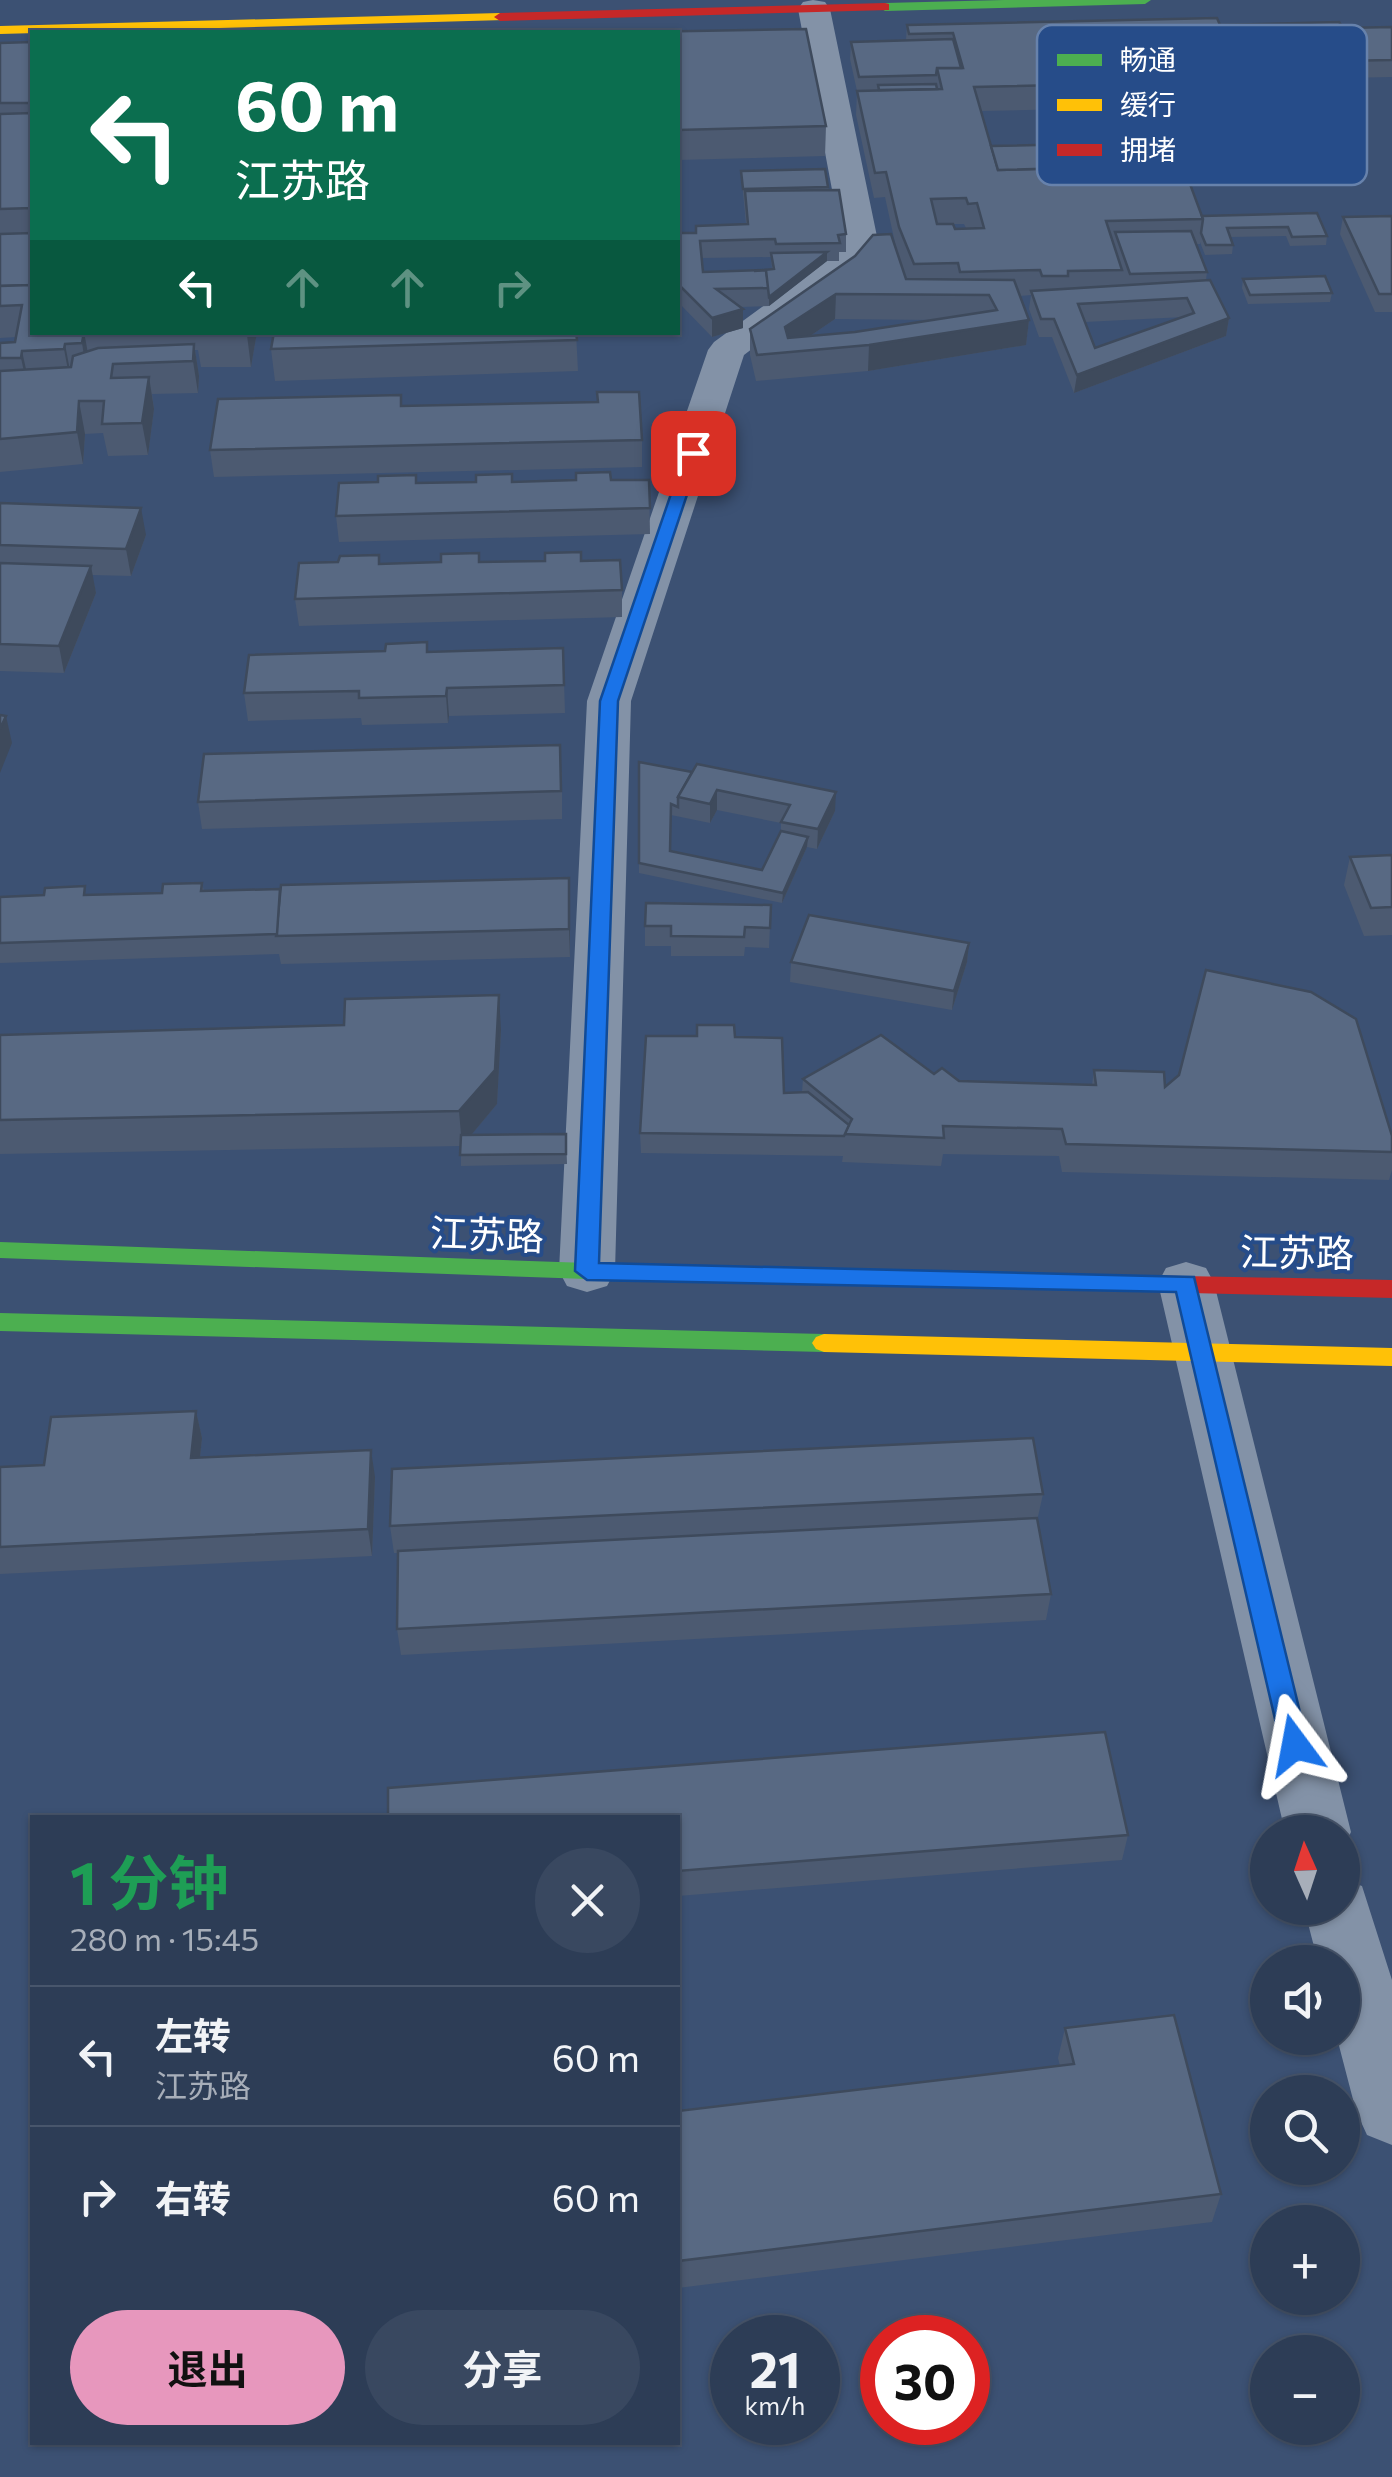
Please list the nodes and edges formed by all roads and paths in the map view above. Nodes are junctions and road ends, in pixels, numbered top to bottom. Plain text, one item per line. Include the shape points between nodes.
1 (1145, 0) edge
2 (814, 9) junction
3 (0, 30) edge
4 (0, 1250) edge
5 (587, 1271) junction
6 (1186, 1283) junction
7 (1392, 1288) edge
8 (0, 1322) edge
9 (1202, 1352) junction
10 (1392, 1357) edge
11 (1314, 1815) edge
12 (1343, 1925) edge
13 (1392, 2111) edge

1 - 2 main road
2 - 3 main road
2 - 5 street via 862,250 727,350 609,701
4 - 5 main road, 江苏路
5 - 6 main road, 江苏路
6 - 7 main road, 江苏路
6 - 9 street
8 - 9 main road
9 - 10 main road
9 - 11 street
12 - 13 street

